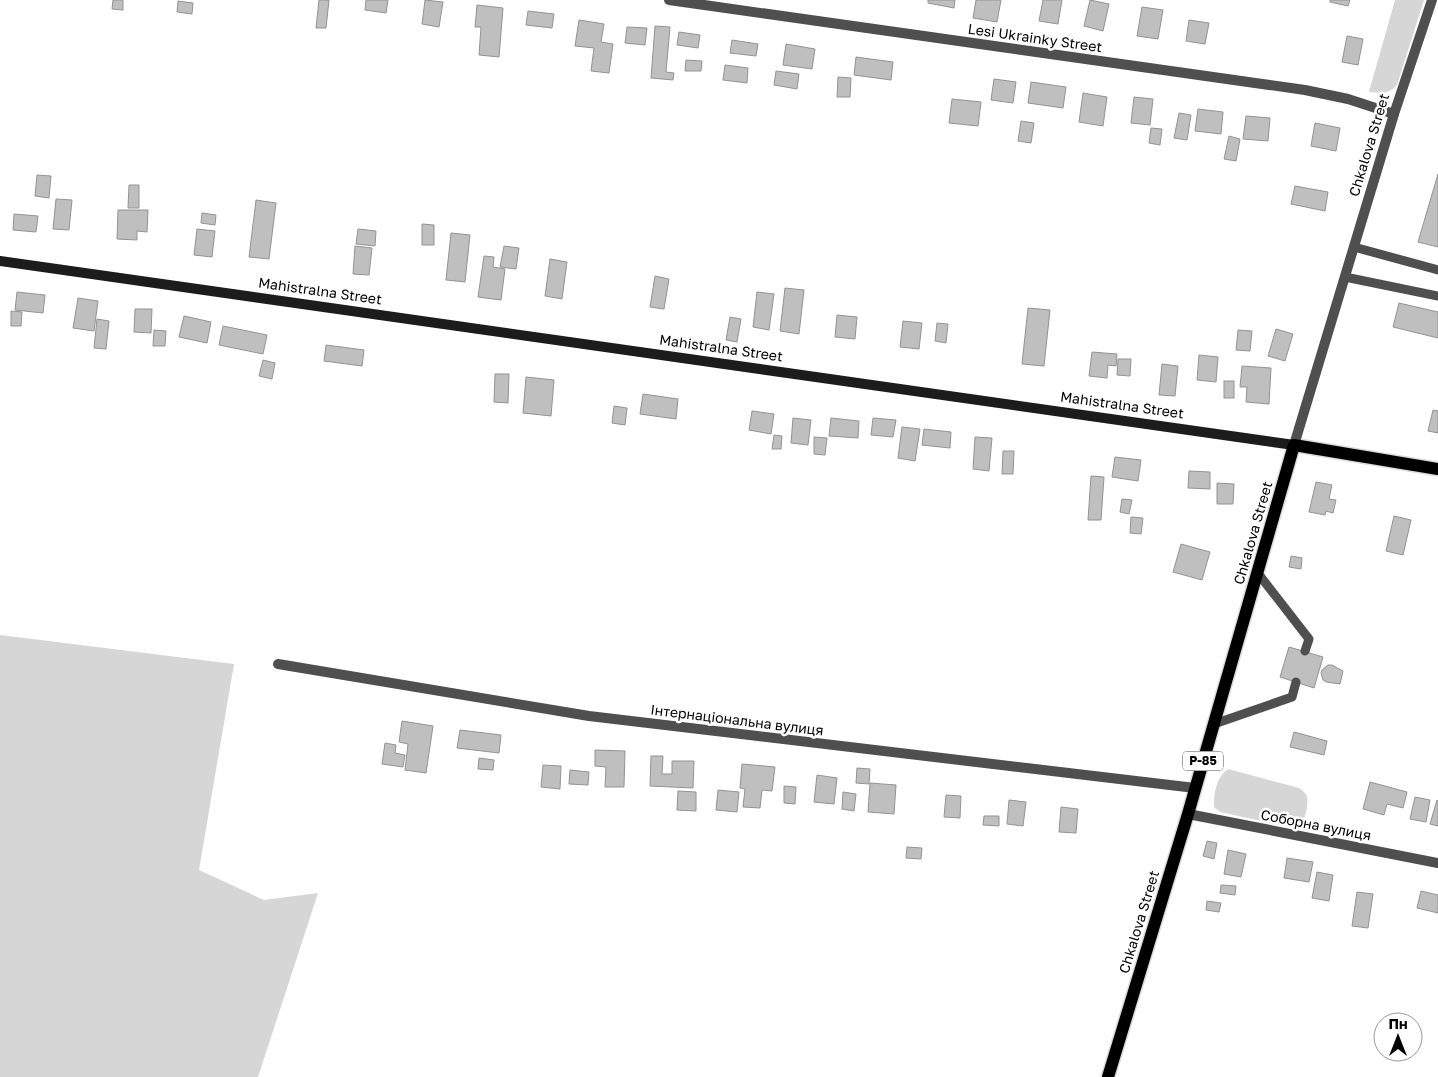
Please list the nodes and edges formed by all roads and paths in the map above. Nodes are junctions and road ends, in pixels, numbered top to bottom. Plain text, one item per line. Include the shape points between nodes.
1 (669, 0) edge
2 (1432, 0) edge
3 (1394, 114) junction
4 (1354, 247) junction
5 (0, 261) edge
6 (1438, 270) edge
7 (1345, 277) junction
8 (1438, 296) edge
9 (1294, 445) junction
10 (1438, 468) edge
11 (1257, 572) junction
12 (1305, 651) dead end
13 (278, 664) dead end
14 (1296, 682) dead end
15 (1214, 724) junction
16 (1195, 788) junction
17 (1188, 814) junction
18 (1438, 863) edge
19 (1108, 1077) edge

1 - 3 street, Lesi Ukrainky Street via 1305,90 1348,98
2 - 3 street, Chkalova Street
3 - 4 street, Chkalova Street
4 - 6 lane
4 - 7 street, Chkalova Street
5 - 9 main road, Mahistralna Street
7 - 8 lane
7 - 9 street, Chkalova Street
9 - 10 main road, Mahistralna Street
9 - 11 main road, Chkalova Street / Р-85
11 - 12 lane via 1309,639
11 - 15 main road, Chkalova Street / Р-85
13 - 16 street, Інтернаціональна вулиця via 589,716
14 - 15 lane via 1292,697
15 - 16 main road, Chkalova Street / Р-85
16 - 17 main road, Chkalova Street / Р-85
17 - 18 street, Соборна вулиця
17 - 19 main road, Chkalova Street / Р-85

